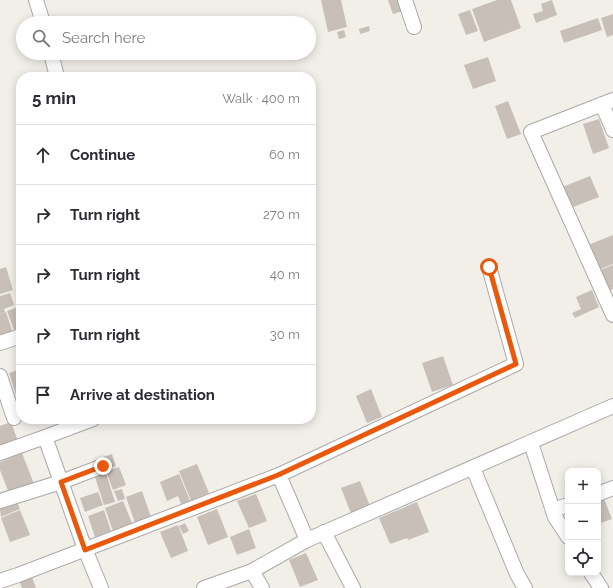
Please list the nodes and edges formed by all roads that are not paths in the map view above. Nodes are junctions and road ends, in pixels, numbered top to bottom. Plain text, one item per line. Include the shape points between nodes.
1 (36, 0) edge
2 (405, 0) edge
3 (41, 16) edge
4 (414, 27) dead end
5 (53, 60) edge
6 (56, 72) edge
7 (607, 102) edge
8 (613, 130) edge
9 (489, 267) dead end
10 (613, 315) edge
11 (16, 338) edge
12 (0, 343) edge
13 (0, 376) edge
14 (613, 406) edge
15 (14, 418) dead end
16 (80, 424) edge
17 (45, 437) junction
18 (531, 443) junction
19 (0, 453) edge
20 (103, 466) dead end
21 (472, 468) junction
22 (278, 475) junction
23 (61, 482) junction
24 (613, 488) edge
25 (601, 493) edge
26 (0, 501) edge
27 (565, 505) edge
28 (553, 510) junction
29 (565, 531) edge
30 (324, 532) junction
31 (307, 540) junction
32 (85, 550) junction
33 (252, 571) junction
34 (593, 576) edge
35 (0, 581) edge
36 (101, 588) edge
37 (204, 588) edge
38 (262, 588) edge
39 (353, 588) edge
40 (525, 588) edge
41 (601, 588) edge

1 - 3 street
2 - 4 street
5 - 6 street
7 - 8 street
7 - 10 street via 531,132
9 - 22 street via 516,364
11 - 12 street
13 - 15 street
14 - 18 street
16 - 17 street
17 - 19 street
17 - 23 street
18 - 21 street
18 - 28 street
20 - 23 street
21 - 30 street
21 - 40 street
22 - 31 street
22 - 32 street
23 - 26 street
23 - 32 street
24 - 25 street
27 - 28 street
28 - 29 street
30 - 31 street
30 - 39 street
31 - 33 street
32 - 35 street
32 - 36 street
33 - 37 street
33 - 38 street
34 - 41 street

